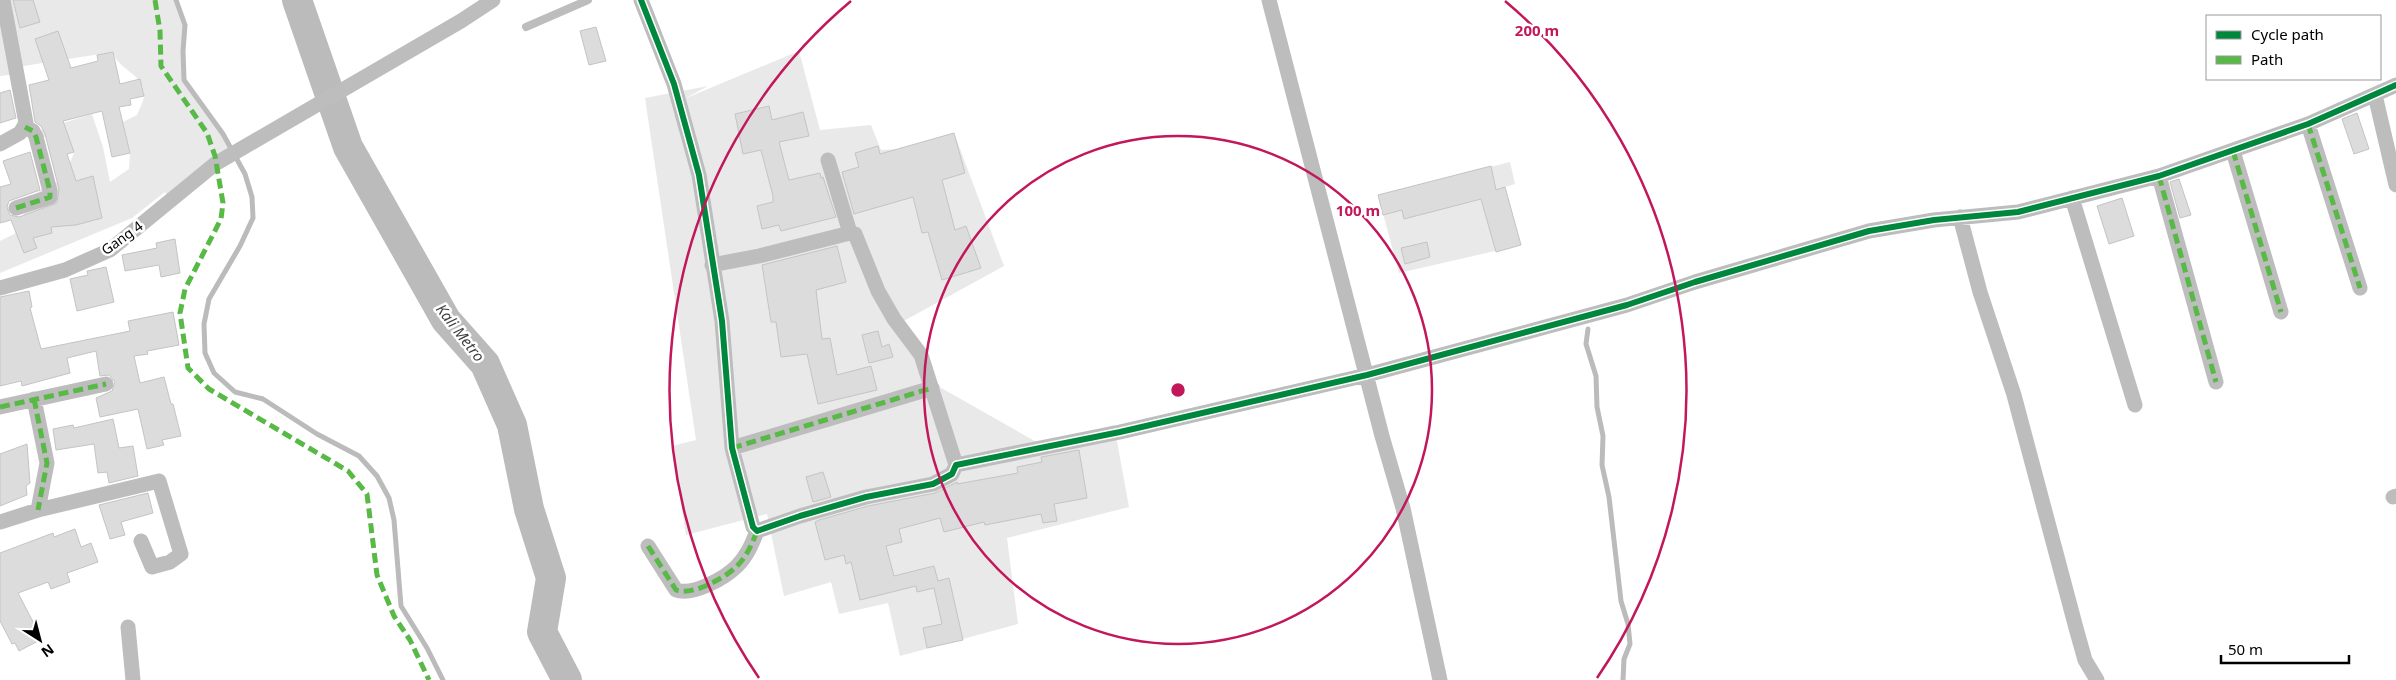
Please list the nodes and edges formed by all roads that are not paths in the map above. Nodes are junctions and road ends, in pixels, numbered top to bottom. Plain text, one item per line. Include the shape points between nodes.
1 (3, 0) edge
2 (493, 0) edge
3 (588, 0) edge
4 (642, 0) edge
5 (1269, 0) edge
6 (526, 26) dead end
7 (2396, 84) edge
8 (2375, 95) junction
9 (2308, 124) junction
10 (25, 127) junction
11 (0, 144) edge
12 (2233, 151) junction
13 (828, 160) dead end
14 (2159, 176) junction
15 (2396, 185) edge
16 (2072, 198) junction
17 (16, 208) dead end
18 (1960, 217) junction
19 (850, 233) junction
20 (712, 265) junction
21 (0, 288) edge
22 (2360, 288) dead end
23 (2281, 312) dead end
24 (1366, 375) junction
25 (2216, 382) dead end
26 (106, 384) dead end
27 (932, 388) junction
28 (34, 399) junction
29 (2135, 405) dead end
30 (0, 407) edge
31 (732, 448) junction
32 (956, 465) junction
33 (38, 510) junction
34 (0, 522) edge
35 (757, 531) junction
36 (141, 541) dead end
37 (648, 546) dead end
38 (128, 627) dead end
39 (133, 680) edge
40 (1440, 680) edge
41 (2097, 680) edge

1 - 10 street via 20,81
2 - 21 street, Gang 4 via 215,164 110,250 65,270
3 - 6 lane
4 - 20 street via 674,84 689,135 699,175
5 - 24 street
7 - 8 street
8 - 9 street
8 - 15 street
9 - 12 street
9 - 22 street
10 - 11 street
10 - 17 street via 36,137 50,197
12 - 14 street
12 - 23 street
13 - 19 street
14 - 16 street
14 - 25 street
16 - 18 street via 2018,212
16 - 29 street
18 - 24 street via 1869,231 1627,305
18 - 41 street via 1980,292 2014,395 2085,660
19 - 20 street
19 - 27 street via 858,239 878,291 894,319 920,355
20 - 31 street via 722,321
24 - 32 street via 1120,432
24 - 40 street via 1403,508
26 - 28 street
27 - 31 street
27 - 32 street
28 - 30 street
28 - 33 street via 47,462
31 - 35 street via 753,528
32 - 35 street via 952,474 933,484 866,497
33 - 34 street
33 - 36 street via 159,481 181,554 152,568
35 - 37 street via 748,552 737,566 689,592 676,590
38 - 39 street

